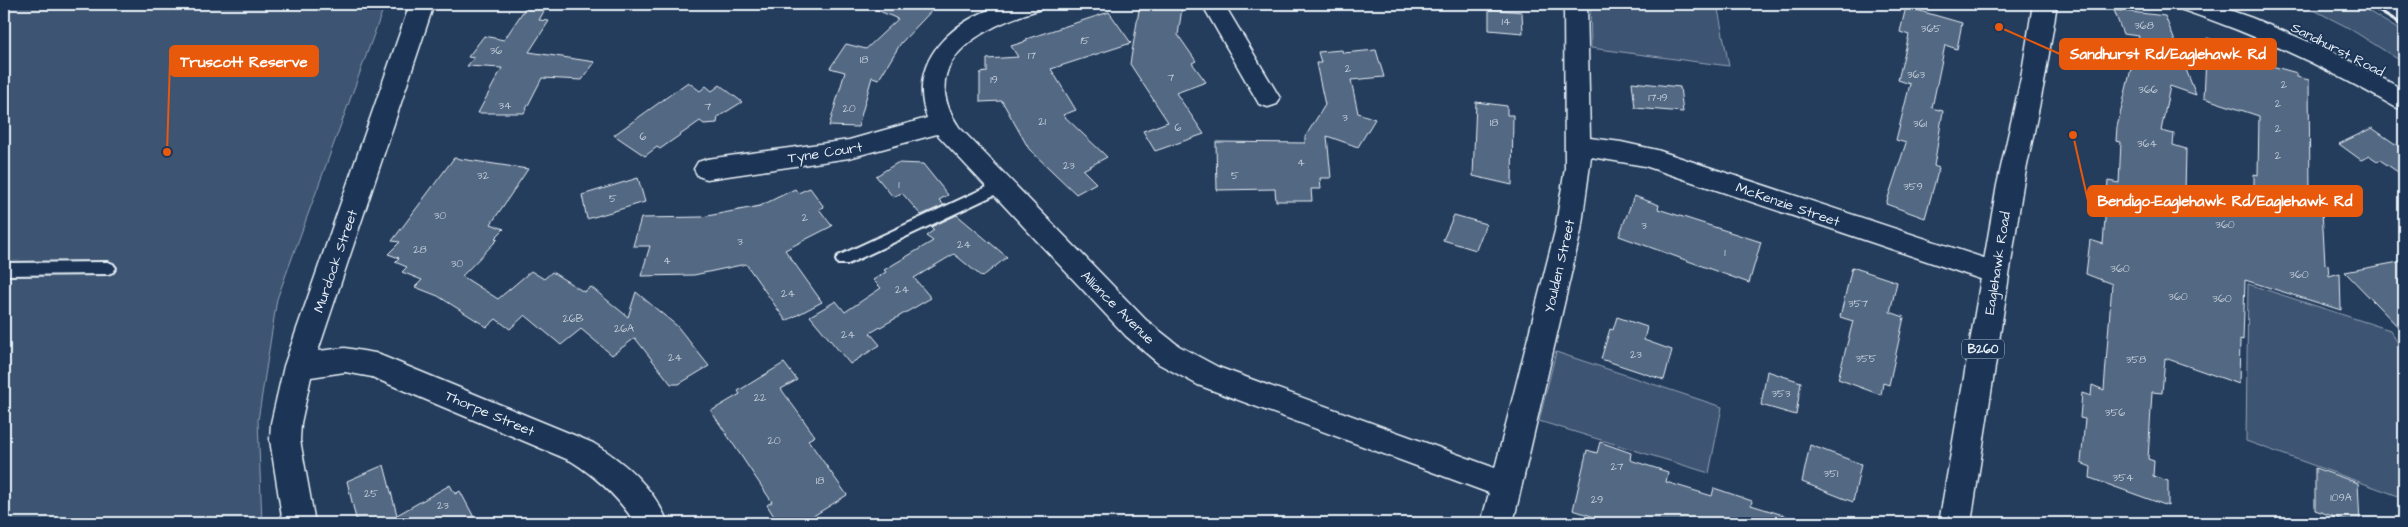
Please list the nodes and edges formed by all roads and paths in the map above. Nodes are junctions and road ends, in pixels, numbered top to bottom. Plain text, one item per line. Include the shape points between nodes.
1 (422, 4) edge
2 (1033, 4) edge
3 (1213, 4) edge
4 (1574, 4) edge
5 (2045, 4) edge
6 (2188, 4) edge
7 (2243, 4) edge
8 (2404, 84) edge
9 (1268, 98) dead end
10 (2404, 101) edge
11 (942, 123) junction
12 (1579, 146) junction
13 (707, 168) dead end
14 (1000, 186) junction
15 (843, 260) dead end
16 (108, 268) dead end
17 (4, 269) edge
18 (1995, 273) junction
19 (299, 366) junction
20 (1506, 486) junction
21 (299, 523) edge
22 (652, 523) edge
23 (1497, 523) edge
24 (1955, 523) edge

1 - 19 street, Murdock Street
2 - 11 street, Alliance Avenue via 982,22 960,37 943,55 932,88 935,110
3 - 9 street
4 - 12 street, Youlden Street
5 - 18 street, Eaglehawk Road / B260
6 - 10 street, Sandhurst Road via 2298,46
7 - 8 street, Sandhurst Road via 2322,40
11 - 13 street, Tyne Court via 849,149
11 - 14 street, Alliance Avenue
12 - 18 street, McKenzie Street via 1648,157
12 - 20 street, Youlden Street via 1577,184 1568,231
14 - 15 lane
14 - 20 street, Alliance Avenue via 1136,328 1169,355 1208,376
16 - 17 lane
18 - 24 street, Eaglehawk Road / B260
19 - 21 street, Murdock Street via 285,440
19 - 22 street, Thorpe Street via 345,360 376,365 582,452 608,468 632,491
20 - 23 street, Youlden Street

